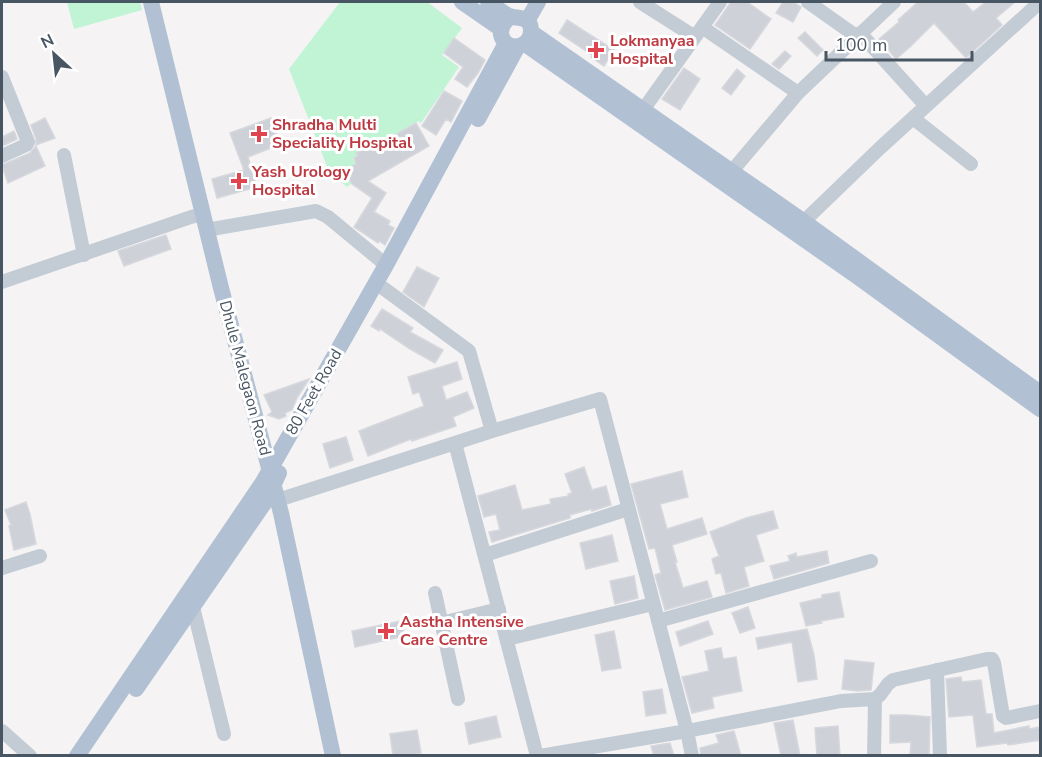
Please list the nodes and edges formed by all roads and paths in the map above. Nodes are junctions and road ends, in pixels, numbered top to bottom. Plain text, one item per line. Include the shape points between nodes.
1 (141, 2) edge
2 (150, 2) edge
3 (462, 2) edge
4 (488, 2) edge
5 (538, 2) edge
6 (640, 2) edge
7 (720, 2) edge
8 (808, 2) edge
9 (894, 2) edge
10 (1040, 2) edge
11 (517, 28) edge
12 (698, 32) junction
13 (858, 34) junction
14 (2, 77) edge
15 (798, 93) junction
16 (926, 106) junction
17 (643, 110) junction
18 (913, 118) junction
19 (64, 155) dead end
20 (2, 156) edge
21 (971, 164) dead end
22 (732, 171) junction
23 (200, 220) junction
24 (799, 226) junction
25 (84, 255) junction
26 (386, 265) junction
27 (2, 282) edge
28 (383, 288) junction
29 (1041, 393) edge
30 (1041, 409) edge
31 (492, 431) junction
32 (455, 443) junction
33 (269, 478) junction
34 (272, 500) junction
35 (628, 509) junction
36 (484, 555) junction
37 (40, 556) dead end
38 (871, 561) dead end
39 (2, 568) edge
40 (435, 593) dead end
41 (653, 604) junction
42 (193, 607) junction
43 (499, 609) junction
44 (658, 621) junction
45 (441, 622) junction
46 (507, 639) junction
47 (937, 670) junction
48 (458, 699) dead end
49 (875, 699) junction
50 (1041, 711) edge
51 (2, 731) edge
52 (687, 731) junction
53 (224, 734) dead end
54 (30, 756) edge
55 (77, 756) edge
56 (91, 756) edge
57 (322, 756) edge
58 (333, 756) edge
59 (539, 756) edge
60 (692, 756) edge
61 (874, 756) edge
62 (940, 756) edge

1 - 23 main road
2 - 23 main road, Dhule Malegaon Road
3 - 11 main road
4 - 11 main road
5 - 11 main road, 80 Feet Road
6 - 12 street
7 - 12 street
8 - 13 street
9 - 13 street
10 - 16 street
11 - 17 main road
11 - 24 main road
11 - 26 main road, 80 Feet Road
11 - 28 main road, 80 Feet Road
12 - 15 street
12 - 17 street
13 - 15 street
13 - 16 street
14 - 20 street via 28,142
15 - 22 street
16 - 18 street
17 - 22 main road
18 - 21 street
18 - 24 street
19 - 25 street
22 - 24 main road
23 - 25 street
23 - 26 street via 316,211
23 - 33 main road, Dhule Malegaon Road
24 - 29 main road
24 - 30 main road
25 - 27 street
26 - 33 main road, 80 Feet Road
28 - 31 street via 469,351
28 - 33 main road, 80 Feet Road
31 - 32 street
31 - 35 street via 600,399
32 - 34 street
32 - 36 street
33 - 34 main road, Dhule Malegaon Road
33 - 55 main road, 80 Feet Road
34 - 42 main road
34 - 57 main road
34 - 58 main road, Dhule Malegaon Road
35 - 36 street
35 - 41 street
36 - 43 street
37 - 39 street
38 - 44 street
40 - 45 street
41 - 44 street
41 - 46 street
42 - 53 street
42 - 56 main road
43 - 45 street
43 - 46 street
44 - 52 street
45 - 48 street
46 - 59 street
47 - 49 street via 893,680
47 - 50 street via 992,659 1003,716
47 - 62 street
49 - 52 street via 841,701
49 - 61 street
51 - 54 street
52 - 59 street
52 - 60 street

